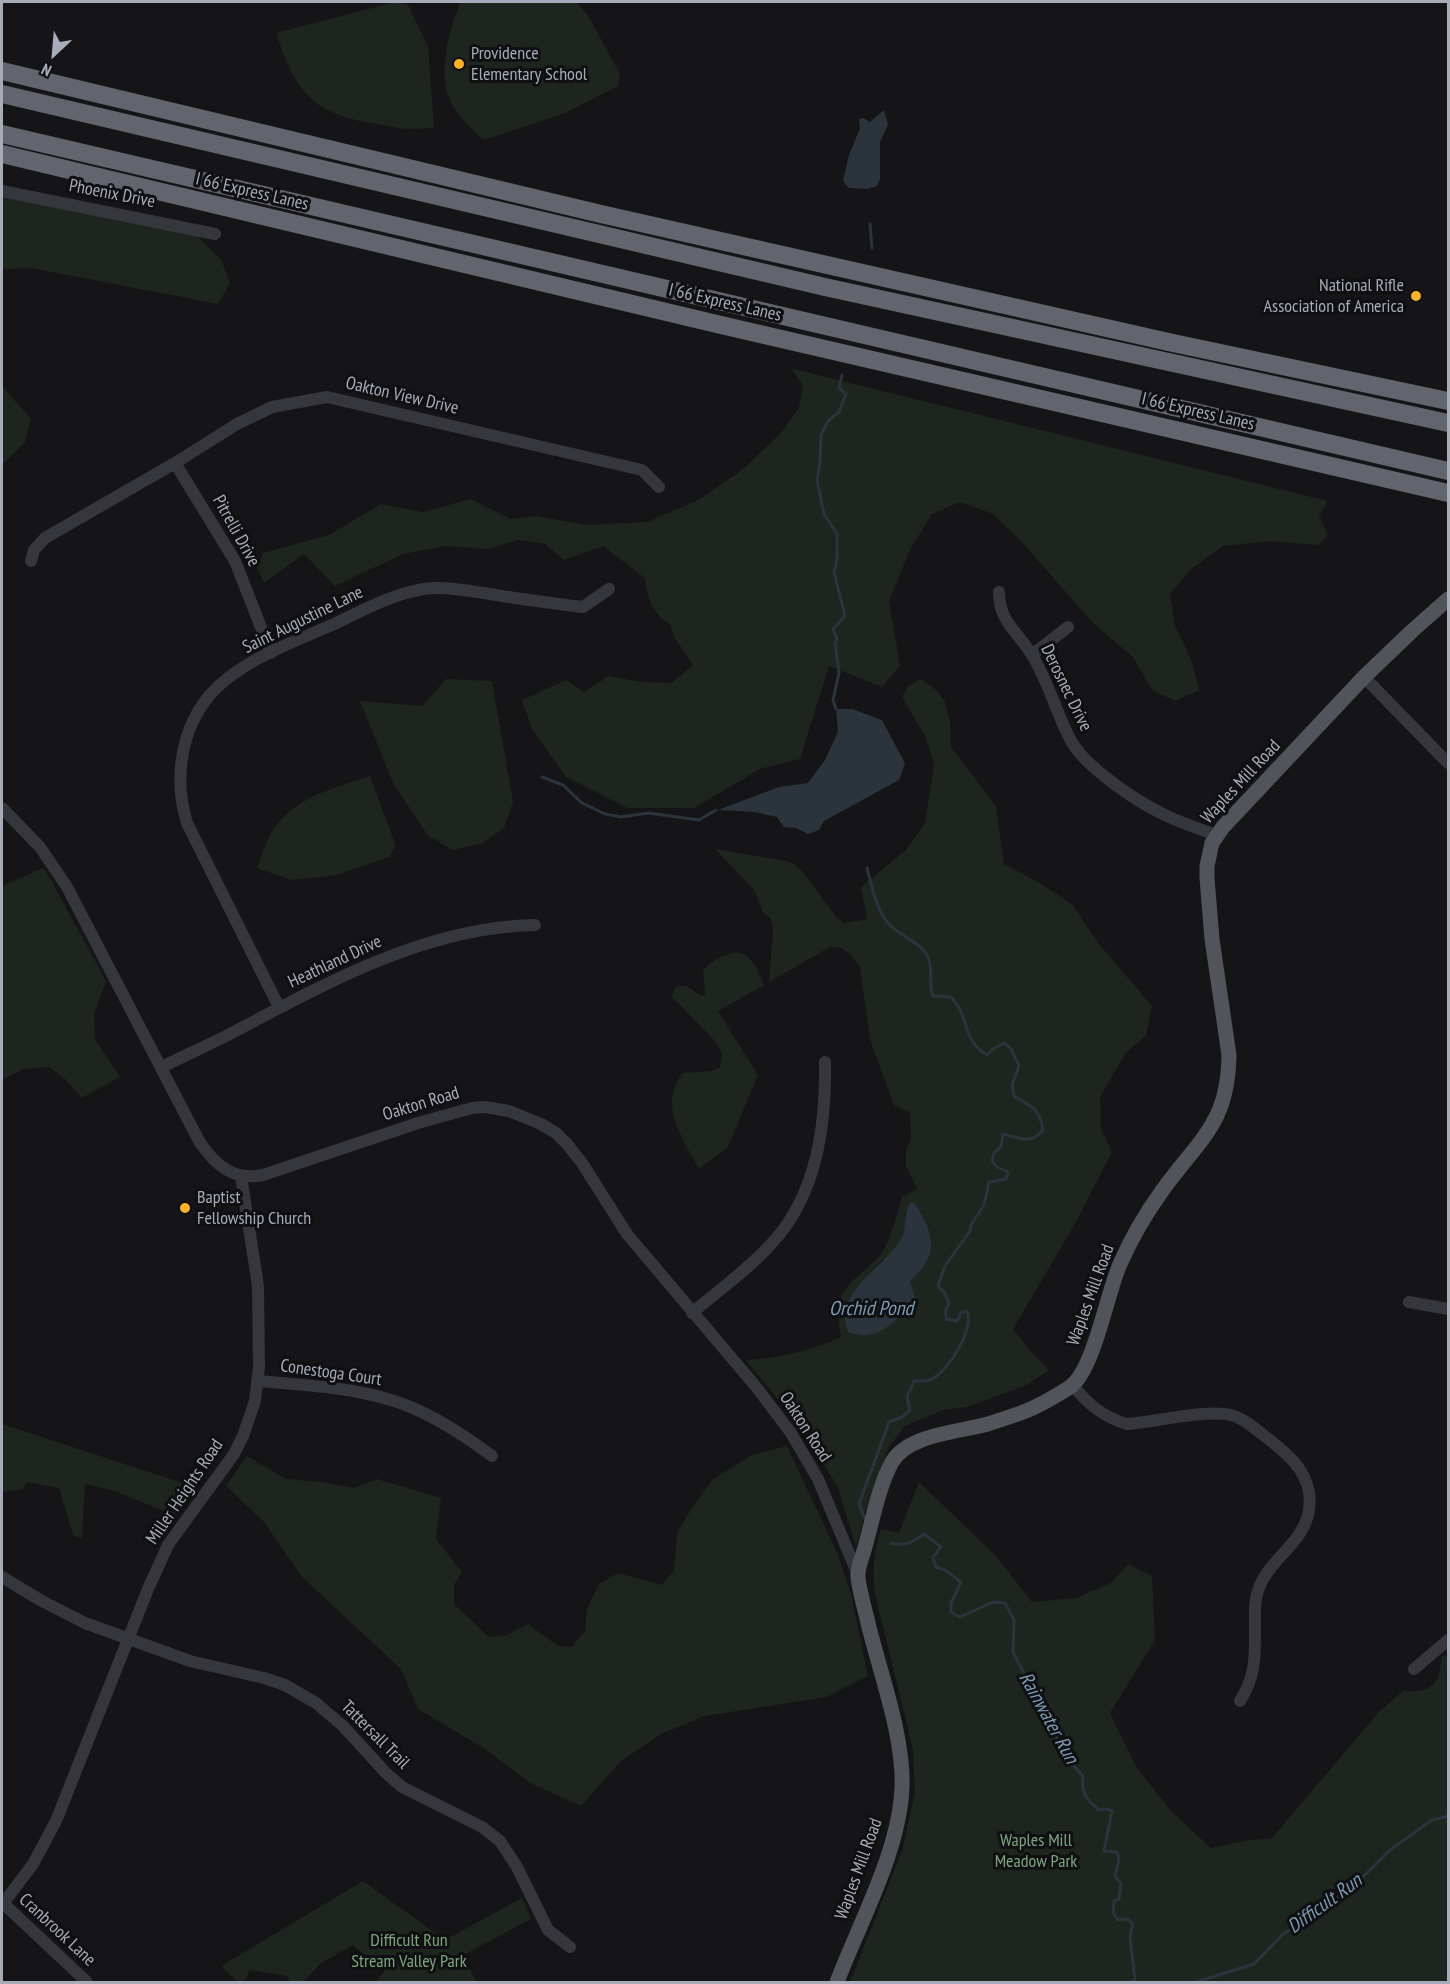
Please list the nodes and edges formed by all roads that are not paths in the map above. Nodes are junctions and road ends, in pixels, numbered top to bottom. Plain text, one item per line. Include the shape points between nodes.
1 (2, 71) edge
2 (2, 94) edge
3 (2, 134) edge
4 (2, 154) edge
5 (2, 191) edge
6 (215, 234) dead end
7 (1449, 401) edge
8 (1449, 423) edge
9 (175, 463) junction
10 (1449, 471) edge
11 (659, 487) dead end
12 (1449, 493) edge
13 (31, 561) dead end
14 (609, 589) dead end
15 (999, 592) dead end
16 (1449, 599) edge
17 (1068, 627) dead end
18 (271, 653) junction
19 (1032, 655) junction
20 (1364, 677) junction
21 (1449, 763) edge
22 (2, 808) edge
23 (1216, 836) junction
24 (534, 925) dead end
25 (279, 1007) junction
26 (825, 1062) dead end
27 (162, 1067) junction
28 (241, 1176) junction
29 (1409, 1302) dead end
30 (1449, 1309) edge
31 (692, 1313) junction
32 (258, 1381) junction
33 (1073, 1385) junction
34 (492, 1456) dead end
35 (858, 1575) junction
36 (2, 1577) edge
37 (129, 1639) junction
38 (1449, 1640) edge
39 (1414, 1669) dead end
40 (1240, 1701) dead end
41 (2, 1904) edge
42 (570, 1947) dead end
43 (87, 1983) edge
44 (837, 1983) edge

1 - 7 highway via 601,214
2 - 8 highway, I 66 Express Lanes via 825,287
3 - 10 highway, I 66 Express Lanes
4 - 12 highway via 722,326
5 - 6 street, Phoenix Drive
9 - 11 street, Oakton View Drive via 272,406 327,397 642,470
9 - 13 street, Oakton View Drive via 45,538 34,550
9 - 18 street, Pitrelli Drive via 236,561
14 - 18 street, Saint Augustine Lane via 583,607 461,590 415,591 393,597
15 - 19 street, Derosnec Drive via 1002,614
16 - 20 main road, Waples Mill Road
17 - 19 street
18 - 25 street, Saint Augustine Lane via 224,682 208,698 185,743 179,782 187,824
19 - 23 street, Derosnec Drive via 1069,738 1085,760 1160,813
20 - 21 street
20 - 23 main road, Waples Mill Road
22 - 27 street via 40,847 67,887
23 - 33 main road, Waples Mill Road via 1209,853 1207,878 1229,1055 1225,1098 1215,1122 1161,1192 1119,1264 1089,1356
24 - 25 street, Heathland Drive via 505,926 388,956
25 - 27 street, Heathland Drive
26 - 31 street via 817,1154 792,1214 765,1251
27 - 28 street via 207,1154
28 - 31 street, Oakton Road via 277,1171 458,1110 485,1107 509,1111 541,1124 567,1144 627,1234
28 - 32 street, Miller Heights Road via 260,1310
29 - 30 street
31 - 35 street, Oakton Road via 771,1406 801,1448
32 - 34 street, Conestoga Court via 345,1390 393,1400 477,1444
32 - 37 street, Miller Heights Road via 243,1436 168,1545
33 - 35 main road, Waples Mill Road via 1029,1410 929,1438 902,1450 884,1481
33 - 40 street via 1098,1411 1127,1424 1208,1414 1232,1415 1279,1446 1297,1462 1305,1476 1310,1502 1304,1527 1257,1591 1253,1676
35 - 44 main road, Waples Mill Road via 900,1749 902,1791 886,1861
36 - 37 street, Tattersall Trail via 61,1612
37 - 41 street, Miller Heights Road via 56,1821 33,1864
37 - 42 street, Tattersall Trail via 190,1661 264,1678 316,1703 402,1787 482,1827 500,1841 548,1930
38 - 39 street
41 - 43 street, Cranbrook Lane

